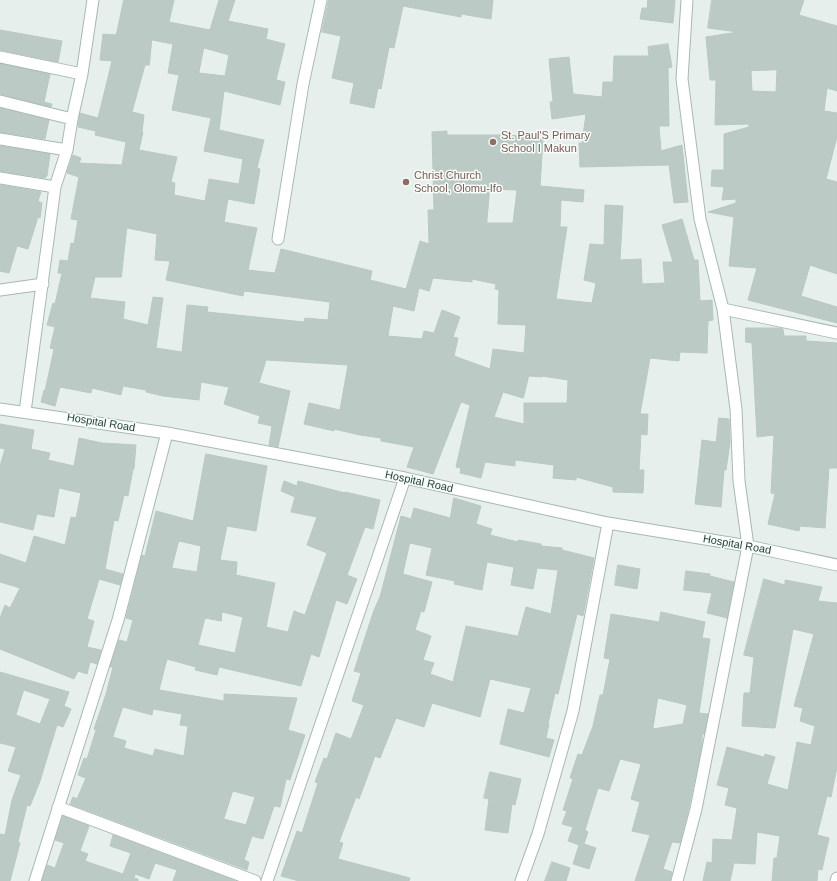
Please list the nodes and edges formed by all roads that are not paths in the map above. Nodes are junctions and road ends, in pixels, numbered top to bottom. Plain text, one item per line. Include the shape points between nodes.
1 (93, 0) edge
2 (321, 0) edge
3 (687, 0) edge
4 (0, 57) edge
5 (82, 74) junction
6 (0, 101) edge
7 (72, 119) junction
8 (0, 139) edge
9 (68, 150) junction
10 (0, 178) edge
11 (55, 187) junction
12 (278, 239) dead end
13 (43, 284) junction
14 (0, 290) edge
15 (723, 309) junction
16 (837, 333) edge
17 (0, 409) edge
18 (25, 412) junction
19 (167, 433) junction
20 (405, 478) junction
21 (608, 523) junction
22 (748, 546) junction
23 (837, 565) edge
24 (58, 807) junction
25 (837, 878) edge
26 (35, 881) edge
27 (254, 881) edge
28 (267, 881) edge
29 (521, 881) edge
30 (677, 881) edge
31 (836, 881) edge

1 - 5 street
2 - 12 street via 303,84
3 - 15 street via 682,79 700,219
4 - 5 street
5 - 7 street
6 - 7 street
7 - 9 street
8 - 9 street
9 - 11 street
10 - 11 street
11 - 13 street
13 - 14 street
13 - 18 street
15 - 16 street
15 - 22 street via 736,409 739,481
17 - 18 street, Hospital Road
18 - 19 street, Hospital Road
19 - 20 street, Hospital Road
19 - 24 street via 118,620
20 - 21 street, Hospital Road
20 - 28 street
21 - 22 street, Hospital Road
21 - 29 street via 573,711 538,834
22 - 23 street, Hospital Road
22 - 30 street via 696,809
24 - 26 street
24 - 27 street
25 - 31 street

